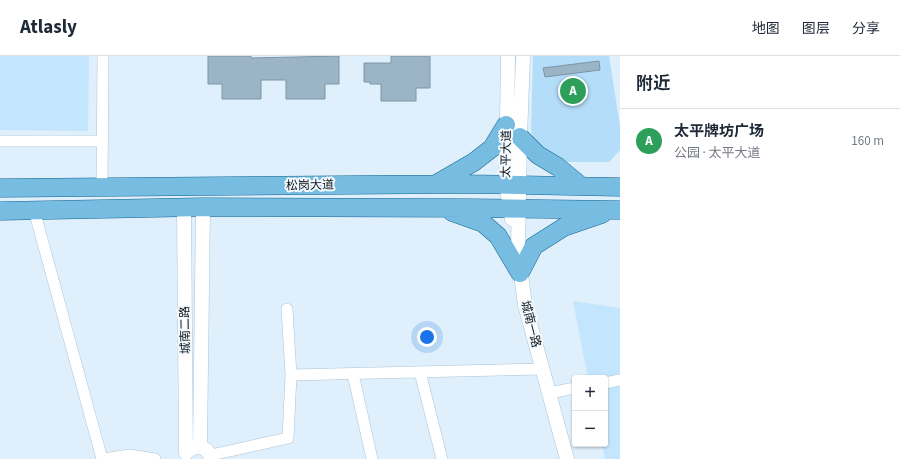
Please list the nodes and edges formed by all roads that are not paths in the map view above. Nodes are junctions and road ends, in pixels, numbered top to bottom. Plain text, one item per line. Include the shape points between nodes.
1 (103, 56) edge
2 (508, 56) edge
3 (523, 56) edge
4 (513, 131) junction
5 (0, 141) edge
6 (103, 141) junction
7 (435, 184) junction
8 (512, 184) junction
9 (581, 186) junction
10 (102, 187) junction
11 (620, 187) edge
12 (0, 188) edge
13 (203, 207) junction
14 (184, 208) junction
15 (440, 208) junction
16 (514, 209) junction
17 (34, 210) junction
18 (617, 210) edge
19 (0, 211) edge
20 (520, 273) junction
21 (287, 309) dead end
22 (542, 369) junction
23 (420, 372) junction
24 (353, 374) junction
25 (291, 375) junction
26 (620, 380) edge
27 (608, 382) edge
28 (572, 389) edge
29 (549, 393) junction
30 (207, 454) edge
31 (186, 456) edge
32 (103, 459) edge
33 (155, 459) edge
34 (372, 459) edge
35 (442, 459) edge
36 (567, 459) edge

1 - 6 street
2 - 4 street, 太平大道
3 - 4 street
4 - 7 main road via 474,162
4 - 8 street
4 - 9 main road via 538,155
5 - 6 street
6 - 10 street
7 - 8 main road, 松岗大道
7 - 10 main road, 松岗大道
8 - 9 main road, 松岗大道
8 - 16 street
9 - 11 main road, 松岗大道
10 - 12 main road, 松岗大道
13 - 14 main road, 松岗大道
13 - 15 main road, 松岗大道
13 - 30 street, 城南二路
14 - 17 main road, 松岗大道
14 - 31 street, 城南二路
15 - 16 main road, 松岗大道
15 - 20 main road via 483,223 498,236
16 - 18 main road, 松岗大道
16 - 20 street, 城南一路
17 - 19 main road, 松岗大道
17 - 32 street
18 - 20 main road via 564,227 534,246
20 - 22 street, 城南一路 via 525,305
21 - 25 street
22 - 23 street
22 - 29 street, 城南一路
23 - 24 street
23 - 35 street
24 - 25 street
24 - 34 street
25 - 30 street via 288,438
26 - 27 street
28 - 29 street
29 - 36 street, 城南一路
30 - 31 street, 城南二路 via 195,447 190,449
32 - 33 street via 129,455

